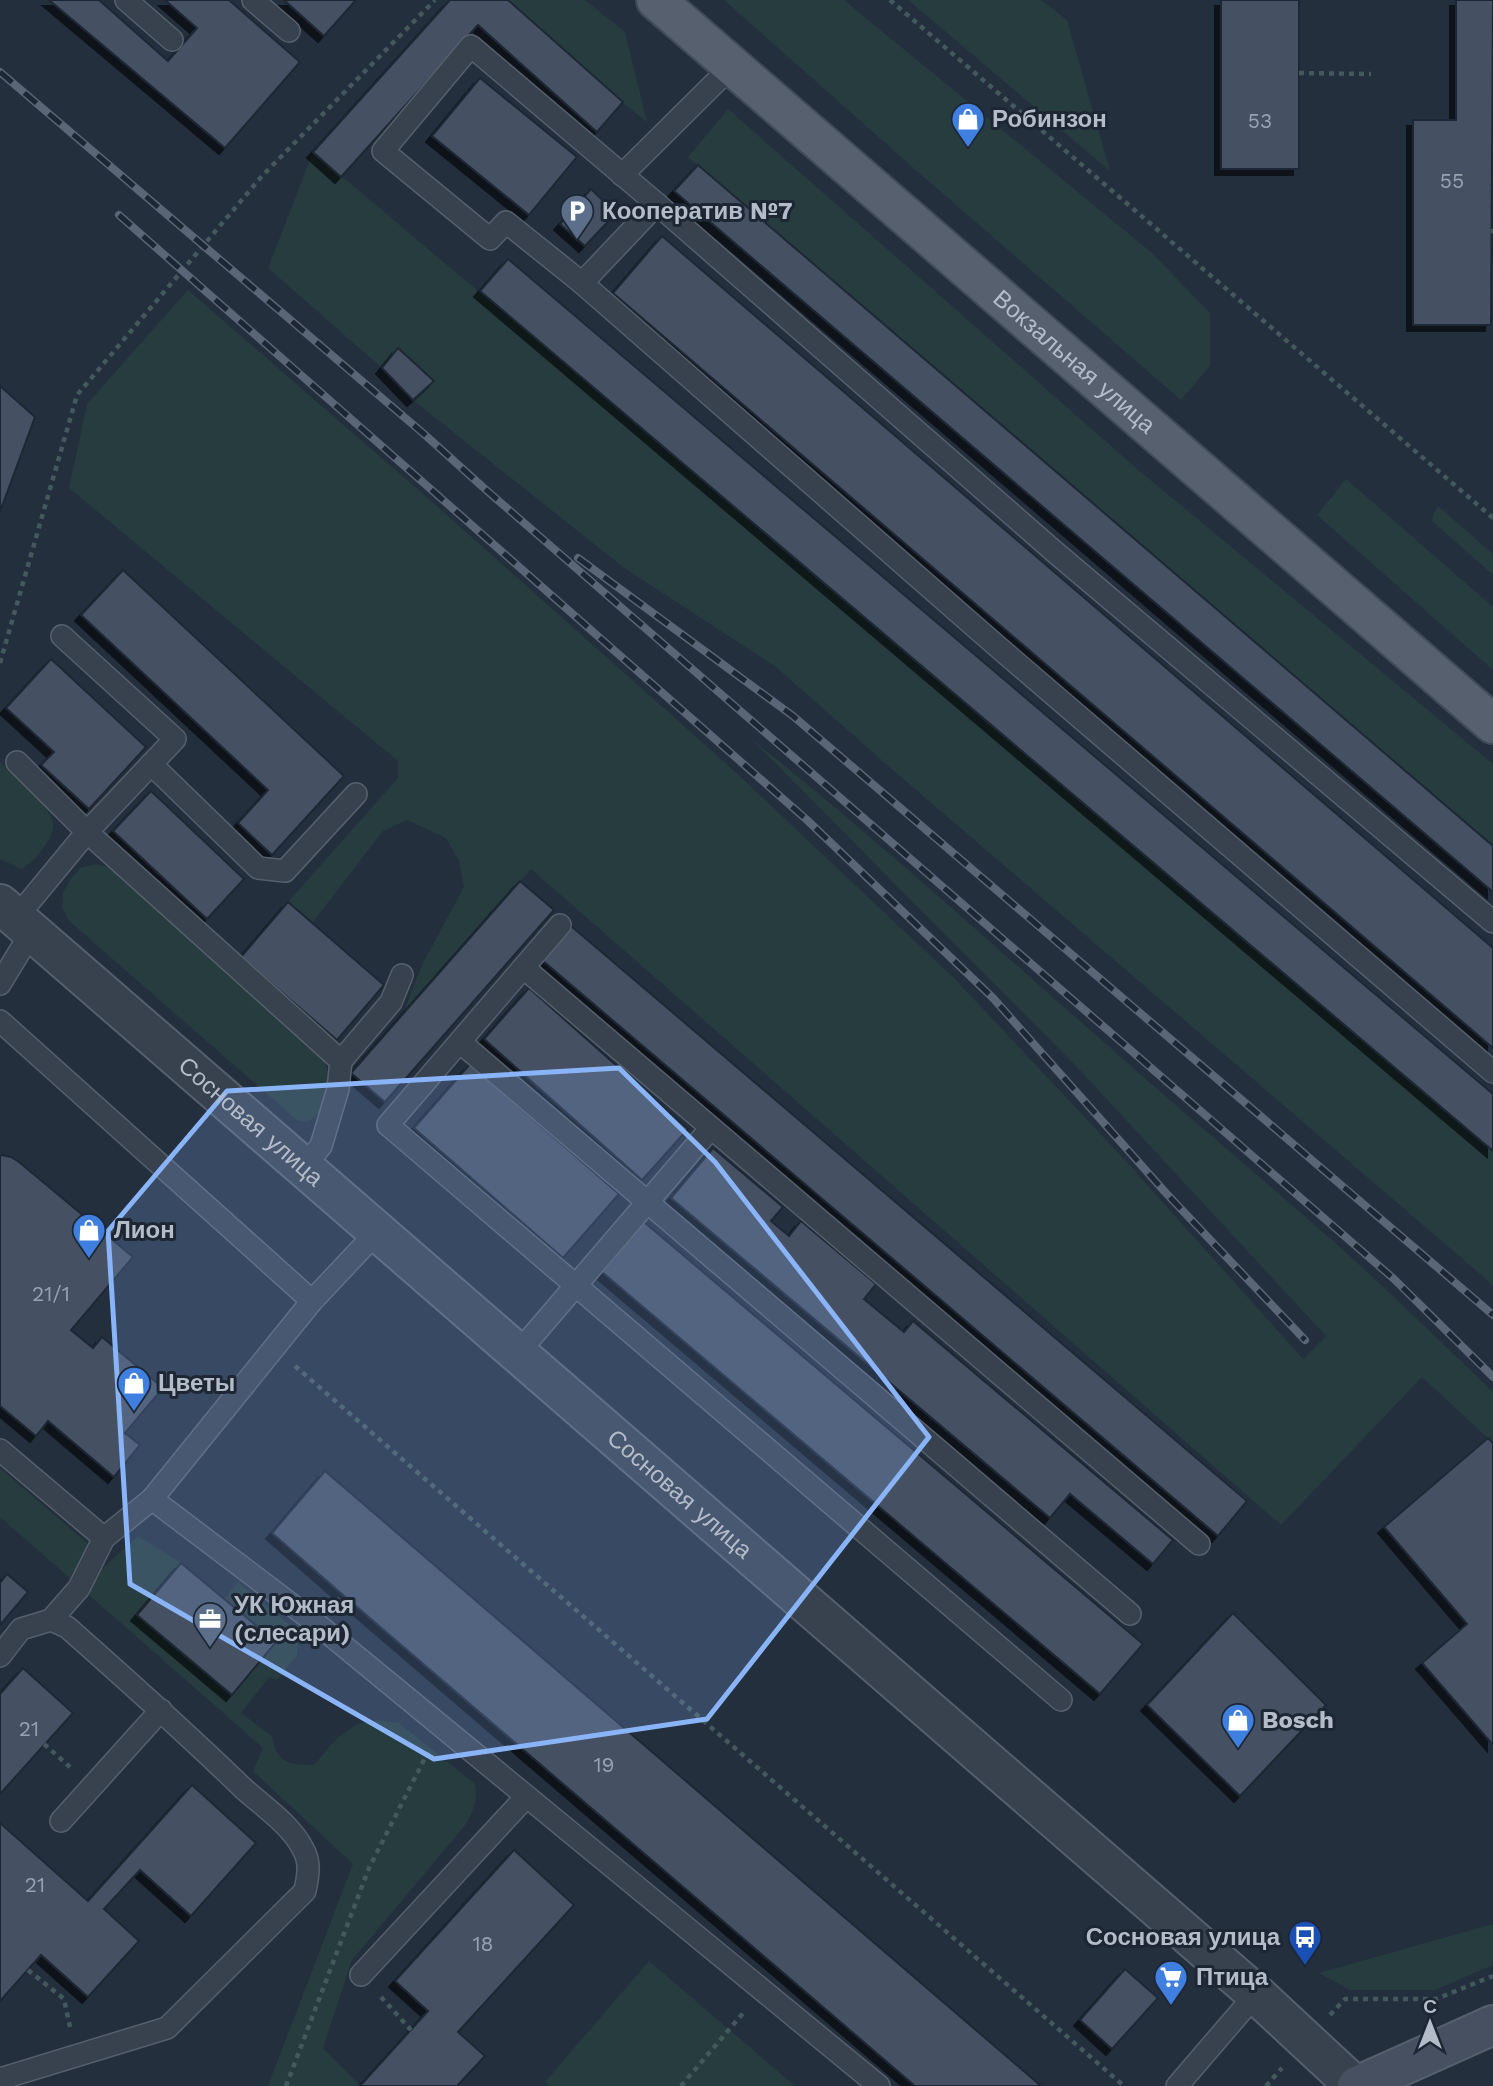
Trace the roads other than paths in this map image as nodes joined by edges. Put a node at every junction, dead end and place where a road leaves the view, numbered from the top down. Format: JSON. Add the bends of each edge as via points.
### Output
{"nodes":[{"id":1,"x":126,"y":0,"type":"edge"},
{"id":2,"x":253,"y":0,"type":"edge"},
{"id":3,"x":656,"y":0,"type":"edge"},
{"id":4,"x":289,"y":31,"type":"dead end"},
{"id":5,"x":172,"y":40,"type":"dead end"},
{"id":6,"x":733,"y":65,"type":"junction"},
{"id":7,"x":622,"y":175,"type":"junction"},
{"id":8,"x":657,"y":204,"type":"junction"},
{"id":9,"x":582,"y":283,"type":"junction"},
{"id":10,"x":62,"y":636,"type":"dead end"},
{"id":11,"x":1493,"y":724,"type":"edge"},
{"id":12,"x":17,"y":762,"type":"dead end"},
{"id":13,"x":151,"y":764,"type":"junction"},
{"id":14,"x":356,"y":794,"type":"dead end"},
{"id":15,"x":87,"y":832,"type":"junction"},
{"id":16,"x":16,"y":918,"type":"edge"},
{"id":17,"x":1493,"y":922,"type":"edge"},
{"id":18,"x":560,"y":925,"type":"dead end"},
{"id":19,"x":524,"y":968,"type":"junction"},
{"id":20,"x":402,"y":975,"type":"dead end"},
{"id":21,"x":0,"y":984,"type":"edge"},
{"id":22,"x":0,"y":1021,"type":"edge"},
{"id":23,"x":460,"y":1042,"type":"junction"},
{"id":24,"x":341,"y":1061,"type":"junction"},
{"id":25,"x":1493,"y":1072,"type":"edge"},
{"id":26,"x":711,"y":1128,"type":"junction"},
{"id":27,"x":303,"y":1167,"type":"junction"},
{"id":28,"x":647,"y":1202,"type":"junction"},
{"id":29,"x":377,"y":1232,"type":"junction"},
{"id":30,"x":576,"y":1286,"type":"junction"},
{"id":31,"x":312,"y":1301,"type":"junction"},
{"id":32,"x":517,"y":1354,"type":"junction"},
{"id":33,"x":0,"y":1450,"type":"edge"},
{"id":34,"x":152,"y":1499,"type":"junction"},
{"id":35,"x":104,"y":1538,"type":"junction"},
{"id":36,"x":1199,"y":1544,"type":"dead end"},
{"id":37,"x":1130,"y":1614,"type":"dead end"},
{"id":38,"x":51,"y":1620,"type":"junction"},
{"id":39,"x":0,"y":1656,"type":"edge"},
{"id":40,"x":1061,"y":1700,"type":"dead end"},
{"id":41,"x":161,"y":1710,"type":"junction"},
{"id":42,"x":526,"y":1797,"type":"junction"},
{"id":43,"x":61,"y":1821,"type":"dead end"},
{"id":44,"x":361,"y":1975,"type":"road end"},
{"id":45,"x":1256,"y":1994,"type":"junction"},
{"id":46,"x":1493,"y":2025,"type":"edge"},
{"id":47,"x":0,"y":2079,"type":"edge"},
{"id":48,"x":879,"y":2086,"type":"edge"},
{"id":49,"x":1177,"y":2086,"type":"edge"},
{"id":50,"x":1356,"y":2086,"type":"edge"}],
"edges":[{"from":1,"to":5,"type":"lane"},
{"from":2,"to":4,"type":"lane"},
{"from":3,"to":6,"type":"main road","name":"Вокзальная улица"},
{"from":6,"to":7,"type":"lane"},
{"from":6,"to":11,"type":"main road","name":"Вокзальная улица"},
{"from":7,"to":8,"type":"lane"},
{"from":7,"to":9,"type":"lane","via":[[471,46],[383,151],[490,239],[506,222]]},
{"from":8,"to":9,"type":"lane"},
{"from":8,"to":17,"type":"lane","via":[[1056,553]]},
{"from":9,"to":25,"type":"lane"},
{"from":10,"to":13,"type":"lane","via":[[175,739]]},
{"from":12,"to":15,"type":"lane"},
{"from":13,"to":14,"type":"lane","via":[[258,868],[285,871]]},
{"from":13,"to":15,"type":"lane"},
{"from":15,"to":16,"type":"lane"},
{"from":15,"to":24,"type":"lane"},
{"from":16,"to":21,"type":"lane"},
{"from":16,"to":27,"type":"street","name":"Сосновая улица"},
{"from":18,"to":19,"type":"lane"},
{"from":19,"to":23,"type":"lane"},
{"from":19,"to":26,"type":"lane"},
{"from":20,"to":24,"type":"lane","via":[[391,1002]]},
{"from":22,"to":31,"type":"lane"},
{"from":23,"to":28,"type":"lane"},
{"from":23,"to":30,"type":"lane","via":[[388,1125]]},
{"from":24,"to":27,"type":"lane","via":[[321,1146]]},
{"from":26,"to":28,"type":"lane"},
{"from":26,"to":36,"type":"lane"},
{"from":27,"to":29,"type":"street","name":"Сосновая улица"},
{"from":28,"to":30,"type":"lane"},
{"from":28,"to":37,"type":"lane"},
{"from":29,"to":31,"type":"lane"},
{"from":29,"to":32,"type":"street","name":"Сосновая улица"},
{"from":30,"to":32,"type":"lane"},
{"from":30,"to":40,"type":"lane"},
{"from":31,"to":34,"type":"lane"},
{"from":32,"to":45,"type":"street","name":"Сосновая улица"},
{"from":33,"to":35,"type":"lane"},
{"from":34,"to":35,"type":"lane"},
{"from":34,"to":42,"type":"lane","via":[[317,1624]]},
{"from":35,"to":38,"type":"lane","via":[[79,1588]]},
{"from":38,"to":39,"type":"lane","via":[[21,1629]]},
{"from":38,"to":41,"type":"lane","via":[[67,1627]]},
{"from":41,"to":43,"type":"lane"},
{"from":41,"to":47,"type":"lane","via":[[288,1827],[304,1850],[309,1869],[305,1891],[167,2028]]},
{"from":42,"to":44,"type":"lane"},
{"from":42,"to":48,"type":"lane"},
{"from":45,"to":49,"type":"lane"},
{"from":45,"to":50,"type":"street","name":"Сосновая улица"},
{"from":46,"to":50,"type":"street"}]}
